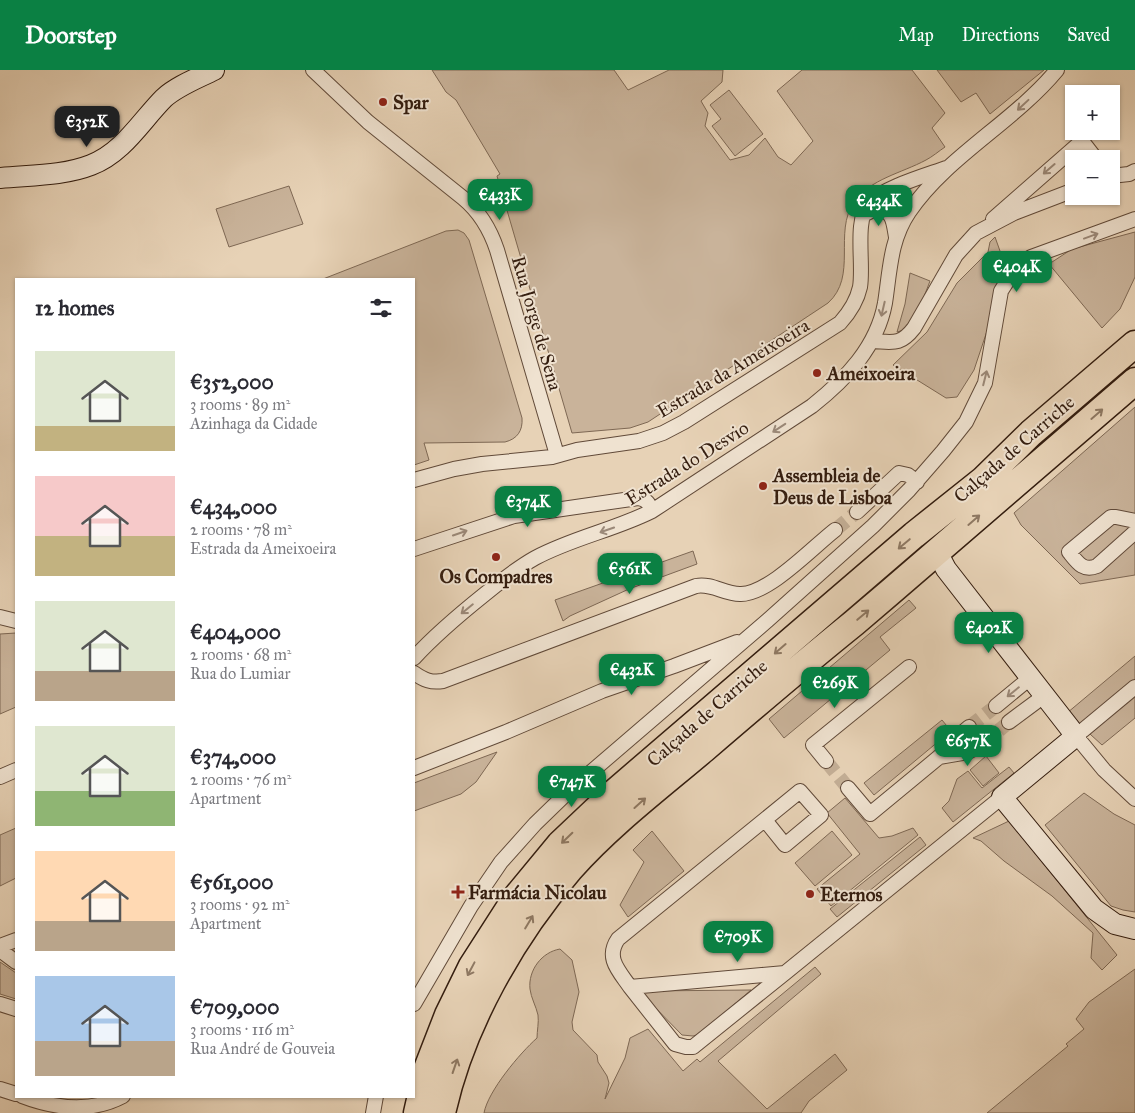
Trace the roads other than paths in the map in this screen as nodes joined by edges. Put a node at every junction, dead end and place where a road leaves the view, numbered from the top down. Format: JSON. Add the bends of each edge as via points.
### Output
{"nodes":[{"id":1,"x":214,"y":70,"type":"edge"},
{"id":2,"x":313,"y":70,"type":"edge"},
{"id":3,"x":1057,"y":70,"type":"edge"},
{"id":4,"x":1072,"y":150,"type":"edge"},
{"id":5,"x":1089,"y":150,"type":"edge"},
{"id":6,"x":1065,"y":156,"type":"edge"},
{"id":7,"x":952,"y":166,"type":"junction"},
{"id":8,"x":1135,"y":171,"type":"edge"},
{"id":9,"x":1120,"y":175,"type":"edge"},
{"id":10,"x":0,"y":178,"type":"edge"},
{"id":11,"x":1065,"y":193,"type":"edge"},
{"id":12,"x":862,"y":216,"type":"junction"},
{"id":13,"x":1135,"y":219,"type":"edge"},
{"id":14,"x":984,"y":228,"type":"junction"},
{"id":15,"x":896,"y":237,"type":"junction"},
{"id":16,"x":872,"y":341,"type":"junction"},
{"id":17,"x":1135,"y":344,"type":"edge"},
{"id":18,"x":1135,"y":382,"type":"edge"},
{"id":19,"x":557,"y":455,"type":"junction"},
{"id":20,"x":415,"y":480,"type":"edge"},
{"id":21,"x":983,"y":480,"type":"junction"},
{"id":22,"x":917,"y":482,"type":"junction"},
{"id":23,"x":652,"y":511,"type":"junction"},
{"id":24,"x":857,"y":512,"type":"tunnel mouth"},
{"id":25,"x":1135,"y":521,"type":"edge"},
{"id":26,"x":835,"y":530,"type":"tunnel mouth"},
{"id":27,"x":1135,"y":532,"type":"edge"},
{"id":28,"x":415,"y":549,"type":"edge"},
{"id":29,"x":936,"y":552,"type":"junction"},
{"id":30,"x":0,"y":616,"type":"edge"},
{"id":31,"x":15,"y":621,"type":"edge"},
{"id":32,"x":748,"y":637,"type":"junction"},
{"id":33,"x":415,"y":657,"type":"edge"},
{"id":34,"x":909,"y":667,"type":"dead end"},
{"id":35,"x":415,"y":674,"type":"edge"},
{"id":36,"x":1030,"y":678,"type":"junction"},
{"id":37,"x":1135,"y":687,"type":"edge"},
{"id":38,"x":1044,"y":696,"type":"junction"},
{"id":39,"x":996,"y":706,"type":"tunnel mouth"},
{"id":40,"x":1009,"y":722,"type":"tunnel mouth"},
{"id":41,"x":969,"y":727,"type":"tunnel mouth"},
{"id":42,"x":1076,"y":736,"type":"junction"},
{"id":43,"x":983,"y":744,"type":"tunnel mouth"},
{"id":44,"x":939,"y":757,"type":"junction"},
{"id":45,"x":826,"y":761,"type":"tunnel mouth"},
{"id":46,"x":415,"y":768,"type":"edge"},
{"id":47,"x":15,"y":770,"type":"edge"},
{"id":48,"x":0,"y":777,"type":"edge"},
{"id":49,"x":848,"y":788,"type":"tunnel mouth"},
{"id":50,"x":1002,"y":797,"type":"junction"},
{"id":51,"x":1135,"y":799,"type":"edge"},
{"id":52,"x":765,"y":820,"type":"dead end"},
{"id":53,"x":1135,"y":929,"type":"edge"},
{"id":54,"x":15,"y":940,"type":"edge"},
{"id":55,"x":0,"y":948,"type":"edge"},
{"id":56,"x":15,"y":961,"type":"edge"},
{"id":57,"x":785,"y":973,"type":"junction"},
{"id":58,"x":630,"y":987,"type":"junction"},
{"id":59,"x":415,"y":1001,"type":"edge"},
{"id":60,"x":0,"y":1004,"type":"edge"},
{"id":61,"x":15,"y":1009,"type":"edge"},
{"id":62,"x":0,"y":1088,"type":"edge"},
{"id":63,"x":15,"y":1094,"type":"edge"},
{"id":64,"x":28,"y":1098,"type":"edge"},
{"id":65,"x":120,"y":1098,"type":"edge"},
{"id":66,"x":376,"y":1098,"type":"edge"},
{"id":67,"x":374,"y":1113,"type":"edge"},
{"id":68,"x":417,"y":1113,"type":"edge"},
{"id":69,"x":442,"y":1113,"type":"edge"}],
"edges":[{"from":1,"to":10,"type":"street","via":[[165,97],[124,144],[108,157],[70,171]]},
{"from":2,"to":19,"type":"street","name":"Rua Jorge de Sena","via":[[368,122],[463,198],[484,221],[497,250]]},
{"from":3,"to":7,"type":"street","one_way":true,"via":[[1009,118]]},
{"from":5,"to":4,"type":"street","one_way":true,"via":[[1082,141]]},
{"from":6,"to":14,"type":"street","one_way":true},
{"from":7,"to":12,"type":"street","via":[[882,194],[868,204]]},
{"from":7,"to":15,"type":"street","via":[[909,212]]},
{"from":8,"to":9,"type":"street"},
{"from":11,"to":14,"type":"street"},
{"from":12,"to":15,"type":"street","via":[[876,208],[884,209],[893,219]]},
{"from":12,"to":19,"type":"street","name":"Estrada da Ameixoeira","via":[[860,287],[852,307],[840,323],[668,431],[639,441]]},
{"from":22,"to":13,"type":"street","name":"Calçada de Carriche","one_way":true,"via":[[966,422],[985,383],[1001,291],[1015,269],[1031,257]]},
{"from":14,"to":16,"type":"street","via":[[956,255],[906,339]]},
{"from":15,"to":16,"type":"street","name":"Estrada do Desvio","one_way":true,"via":[[879,327]]},
{"from":16,"to":23,"type":"street","name":"Estrada do Desvio","one_way":true,"via":[[832,390],[812,406]]},
{"from":17,"to":21,"type":"highway","name":"Calçada de Carriche","via":[[1031,433]]},
{"from":29,"to":18,"type":"highway","name":"Calçada de Carriche","one_way":true},
{"from":19,"to":20,"type":"street","name":"Estrada da Ameixoeira","via":[[482,464]]},
{"from":21,"to":29,"type":"highway","via":[[933,532]]},
{"from":21,"to":68,"type":"highway","name":"Calçada de Carriche","one_way":true,"via":[[732,690],[560,844],[517,896],[472,966],[448,1014],[427,1069]]},
{"from":22,"to":24,"type":"street","via":[[899,473]]},
{"from":22,"to":32,"type":"street","name":"Calçada de Carriche","via":[[873,526]]},
{"from":28,"to":23,"type":"street","one_way":true,"via":[[514,516],[638,498],[649,503]]},
{"from":23,"to":33,"type":"street","name":"Estrada do Desvio","one_way":true,"via":[[535,558],[459,615]]},
{"from":25,"to":27,"type":"street","via":[[1111,517],[1069,552],[1080,565],[1091,568]]},
{"from":26,"to":35,"type":"street","via":[[771,584],[744,594],[710,585],[696,586],[443,681],[425,680]]},
{"from":29,"to":36,"type":"street","via":[[946,570]]},
{"from":69,"to":29,"type":"highway","name":"Calçada de Carriche","one_way":true,"via":[[460,1051],[489,989],[535,913],[572,868],[641,802]]},
{"from":30,"to":31,"type":"street"},
{"from":32,"to":46,"type":"street","via":[[602,691]]},
{"from":32,"to":59,"type":"street","name":"Calçada de Carriche","via":[[535,824],[502,862],[471,906]]},
{"from":34,"to":45,"type":"street","via":[[813,745]]},
{"from":36,"to":38,"type":"street"},
{"from":36,"to":39,"type":"street","one_way":true},
{"from":37,"to":42,"type":"street"},
{"from":38,"to":40,"type":"street"},
{"from":38,"to":42,"type":"street"},
{"from":41,"to":44,"type":"street"},
{"from":42,"to":50,"type":"street"},
{"from":42,"to":51,"type":"street","via":[[1104,770]]},
{"from":43,"to":44,"type":"street","via":[[968,752]]},
{"from":44,"to":49,"type":"street","via":[[870,814]]},
{"from":47,"to":48,"type":"street"},
{"from":50,"to":53,"type":"street","via":[[1094,909],[1115,924]]},
{"from":50,"to":57,"type":"street"},
{"from":52,"to":58,"type":"street","via":[[618,939],[612,952],[613,963]]},
{"from":54,"to":55,"type":"street"},
{"from":55,"to":56,"type":"street"},
{"from":57,"to":58,"type":"street"},
{"from":57,"to":58,"type":"street","via":[[693,1047],[676,1044]]},
{"from":60,"to":61,"type":"street"},
{"from":62,"to":63,"type":"street"},
{"from":64,"to":65,"type":"street","via":[[76,1112],[110,1106]]},
{"from":66,"to":67,"type":"street"}]}
